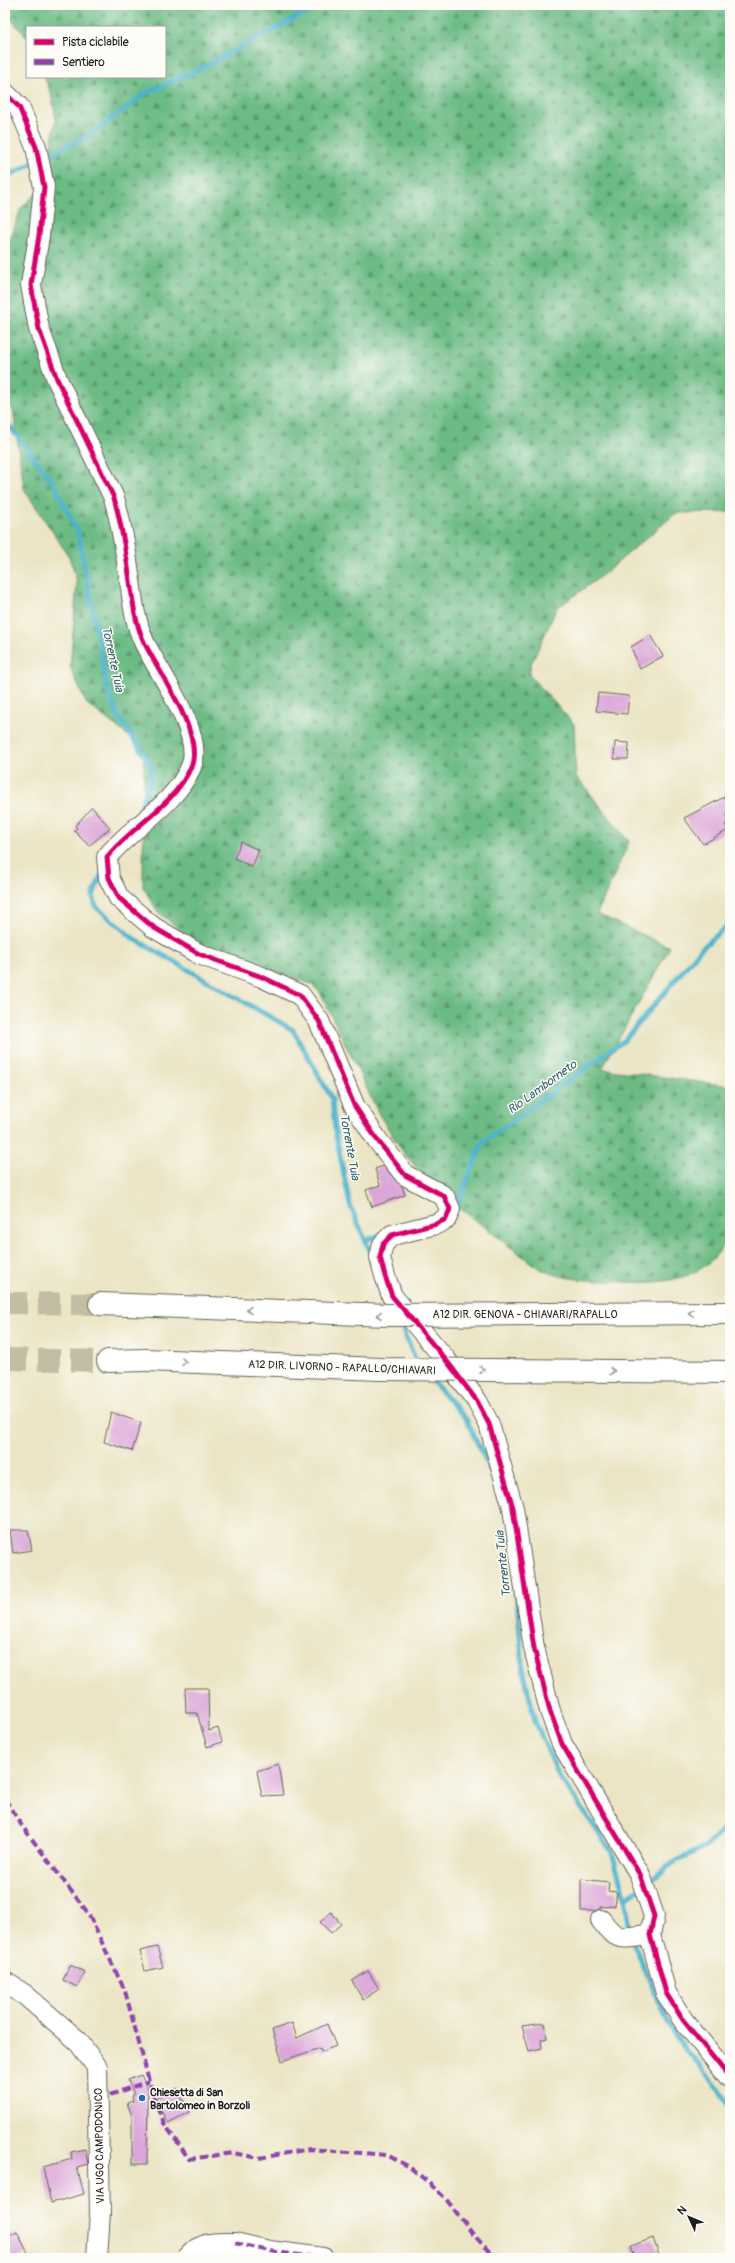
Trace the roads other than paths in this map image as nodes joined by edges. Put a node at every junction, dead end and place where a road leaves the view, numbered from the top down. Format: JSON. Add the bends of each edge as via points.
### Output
{"nodes":[{"id":1,"x":5,"y":93,"type":"edge"},
{"id":2,"x":100,"y":1304,"type":"tunnel mouth"},
{"id":3,"x":730,"y":1313,"type":"edge"},
{"id":4,"x":108,"y":1361,"type":"tunnel mouth"},
{"id":5,"x":730,"y":1372,"type":"edge"},
{"id":6,"x":601,"y":1920,"type":"dead end"},
{"id":7,"x":650,"y":1935,"type":"junction"},
{"id":8,"x":5,"y":1982,"type":"edge"},
{"id":9,"x":730,"y":2078,"type":"edge"},
{"id":10,"x":236,"y":2250,"type":"edge"},
{"id":11,"x":97,"y":2258,"type":"edge"},
{"id":12,"x":187,"y":2258,"type":"edge"},
{"id":13,"x":323,"y":2258,"type":"edge"}],
"edges":[{"from":1,"to":7,"type":"street","via":[[19,107],[36,147],[44,186],[31,285],[39,329],[57,379],[114,498],[134,617],[144,643],[180,707],[192,739],[192,766],[162,808],[120,842],[107,857],[109,878],[119,898],[154,927],[199,954],[262,977],[300,995],[319,1021],[354,1104],[378,1141],[406,1175],[444,1196],[450,1209],[446,1219],[392,1235],[383,1244],[380,1257],[392,1296],[477,1401],[489,1424],[513,1508],[534,1648],[550,1711],[562,1744],[640,1875],[654,1916]]},
{"from":3,"to":2,"type":"highway","name":"A12 DIR. GENOVA - CHIAVARI/RAPALLO","one_way":true,"bridge":true,"via":[[388,1315]]},
{"from":4,"to":5,"type":"highway","name":"A12 DIR. LIVORNO - RAPALLO/CHIAVARI","one_way":true,"bridge":true,"via":[[145,1360],[380,1369]]},
{"from":6,"to":7,"type":"street","via":[[617,1938]]},
{"from":7,"to":9,"type":"street","via":[[666,1993]]},
{"from":8,"to":11,"type":"street","name":"VIA UGO CAMPODONICO","via":[[25,1995],[77,2040],[97,2067],[100,2212]]},
{"from":10,"to":12,"type":"street","via":[[214,2243],[198,2247]]},
{"from":10,"to":13,"type":"street","via":[[269,2251]]}]}
